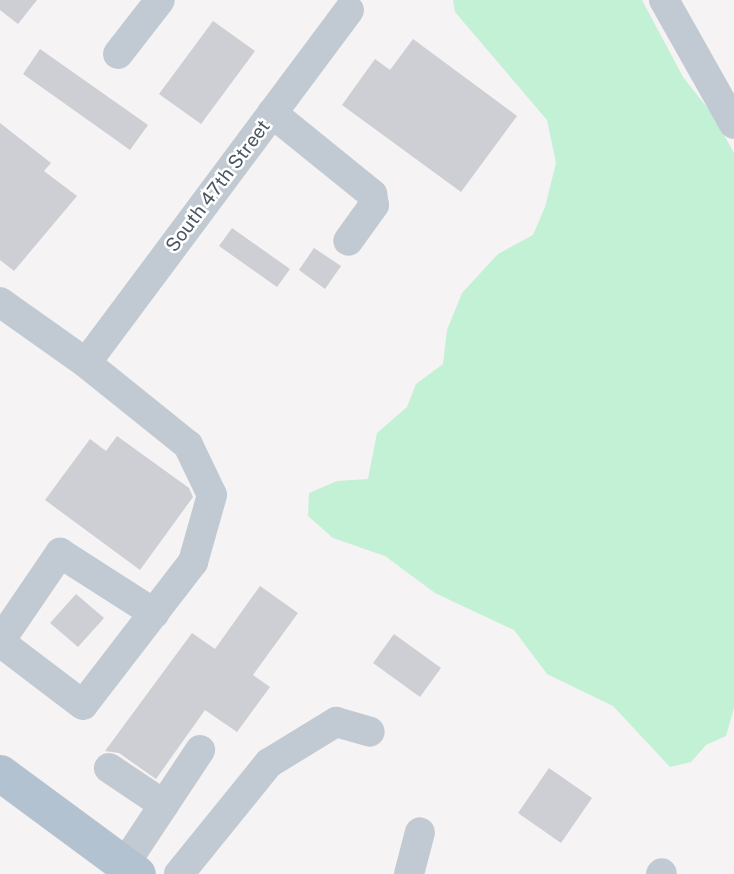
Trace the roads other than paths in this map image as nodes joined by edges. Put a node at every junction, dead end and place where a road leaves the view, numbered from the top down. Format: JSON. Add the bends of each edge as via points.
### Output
{"nodes":[{"id":1,"x":160,"y":0,"type":"edge"},
{"id":2,"x":664,"y":0,"type":"edge"},
{"id":3,"x":349,"y":10,"type":"dead end"},
{"id":4,"x":118,"y":54,"type":"dead end"},
{"id":5,"x":272,"y":113,"type":"junction"},
{"id":6,"x":734,"y":124,"type":"edge"},
{"id":7,"x":348,"y":241,"type":"dead end"},
{"id":8,"x":0,"y":302,"type":"edge"},
{"id":9,"x":86,"y":363,"type":"junction"},
{"id":10,"x":154,"y":613,"type":"junction"},
{"id":11,"x":0,"y":642,"type":"edge"},
{"id":12,"x":370,"y":732,"type":"dead end"},
{"id":13,"x":200,"y":750,"type":"dead end"},
{"id":14,"x":109,"y":768,"type":"dead end"},
{"id":15,"x":0,"y":774,"type":"edge"},
{"id":16,"x":164,"y":805,"type":"junction"},
{"id":17,"x":420,"y":832,"type":"dead end"},
{"id":18,"x":131,"y":869,"type":"edge"},
{"id":19,"x":179,"y":874,"type":"edge"},
{"id":20,"x":409,"y":874,"type":"edge"}],
"edges":[{"from":1,"to":4,"type":"street"},
{"from":2,"to":6,"type":"street"},
{"from":3,"to":5,"type":"street","name":"South 47th Street"},
{"from":5,"to":7,"type":"street","via":[[372,194],[374,205]]},
{"from":5,"to":9,"type":"street","name":"South 47th Street"},
{"from":8,"to":9,"type":"street"},
{"from":9,"to":10,"type":"street","via":[[188,445],[212,495],[194,562]]},
{"from":10,"to":11,"type":"street","via":[[60,553]]},
{"from":10,"to":11,"type":"street","via":[[83,705]]},
{"from":12,"to":19,"type":"street","via":[[336,722],[269,763]]},
{"from":13,"to":16,"type":"street"},
{"from":14,"to":16,"type":"street"},
{"from":15,"to":18,"type":"main road"},
{"from":16,"to":18,"type":"street"},
{"from":17,"to":20,"type":"street"}]}
